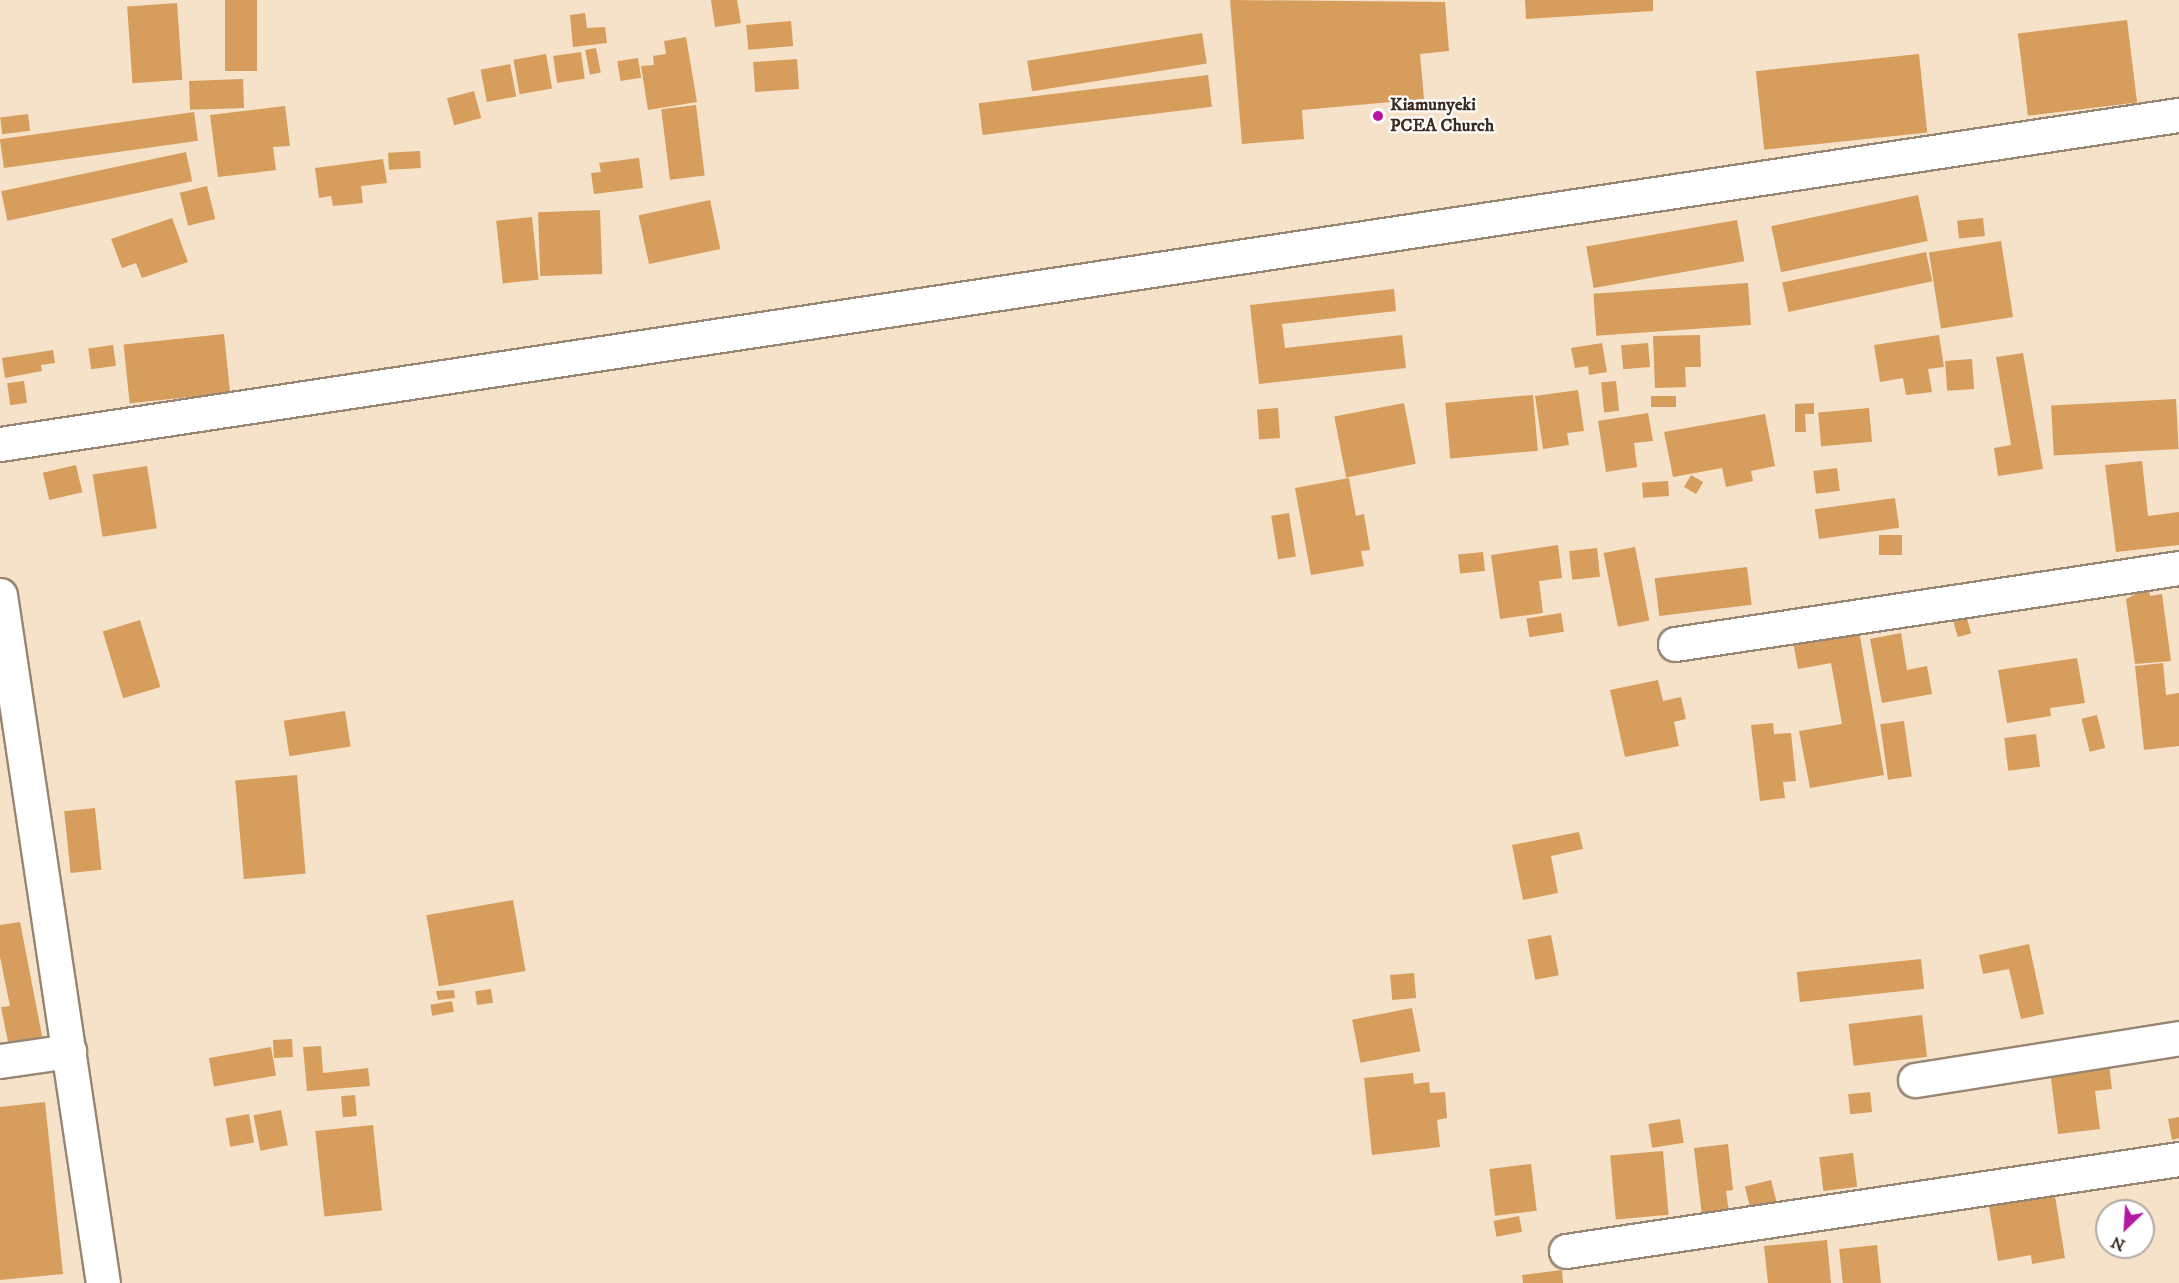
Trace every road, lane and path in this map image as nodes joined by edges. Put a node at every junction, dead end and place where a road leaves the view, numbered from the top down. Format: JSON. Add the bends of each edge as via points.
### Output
{"nodes":[{"id":1,"x":2179,"y":116,"type":"edge"},
{"id":2,"x":0,"y":444,"type":"edge"},
{"id":3,"x":2179,"y":568,"type":"edge"},
{"id":4,"x":0,"y":595,"type":"edge"},
{"id":5,"x":1675,"y":644,"type":"dead end"},
{"id":6,"x":2179,"y":1038,"type":"edge"},
{"id":7,"x":69,"y":1051,"type":"junction"},
{"id":8,"x":0,"y":1061,"type":"edge"},
{"id":9,"x":1915,"y":1080,"type":"dead end"},
{"id":10,"x":2179,"y":1159,"type":"edge"},
{"id":11,"x":1566,"y":1251,"type":"dead end"},
{"id":12,"x":103,"y":1283,"type":"edge"}],
"edges":[{"from":1,"to":2,"type":"street"},
{"from":3,"to":5,"type":"street"},
{"from":4,"to":7,"type":"street"},
{"from":6,"to":9,"type":"street"},
{"from":7,"to":8,"type":"street"},
{"from":7,"to":12,"type":"street"},
{"from":10,"to":11,"type":"street"}]}
